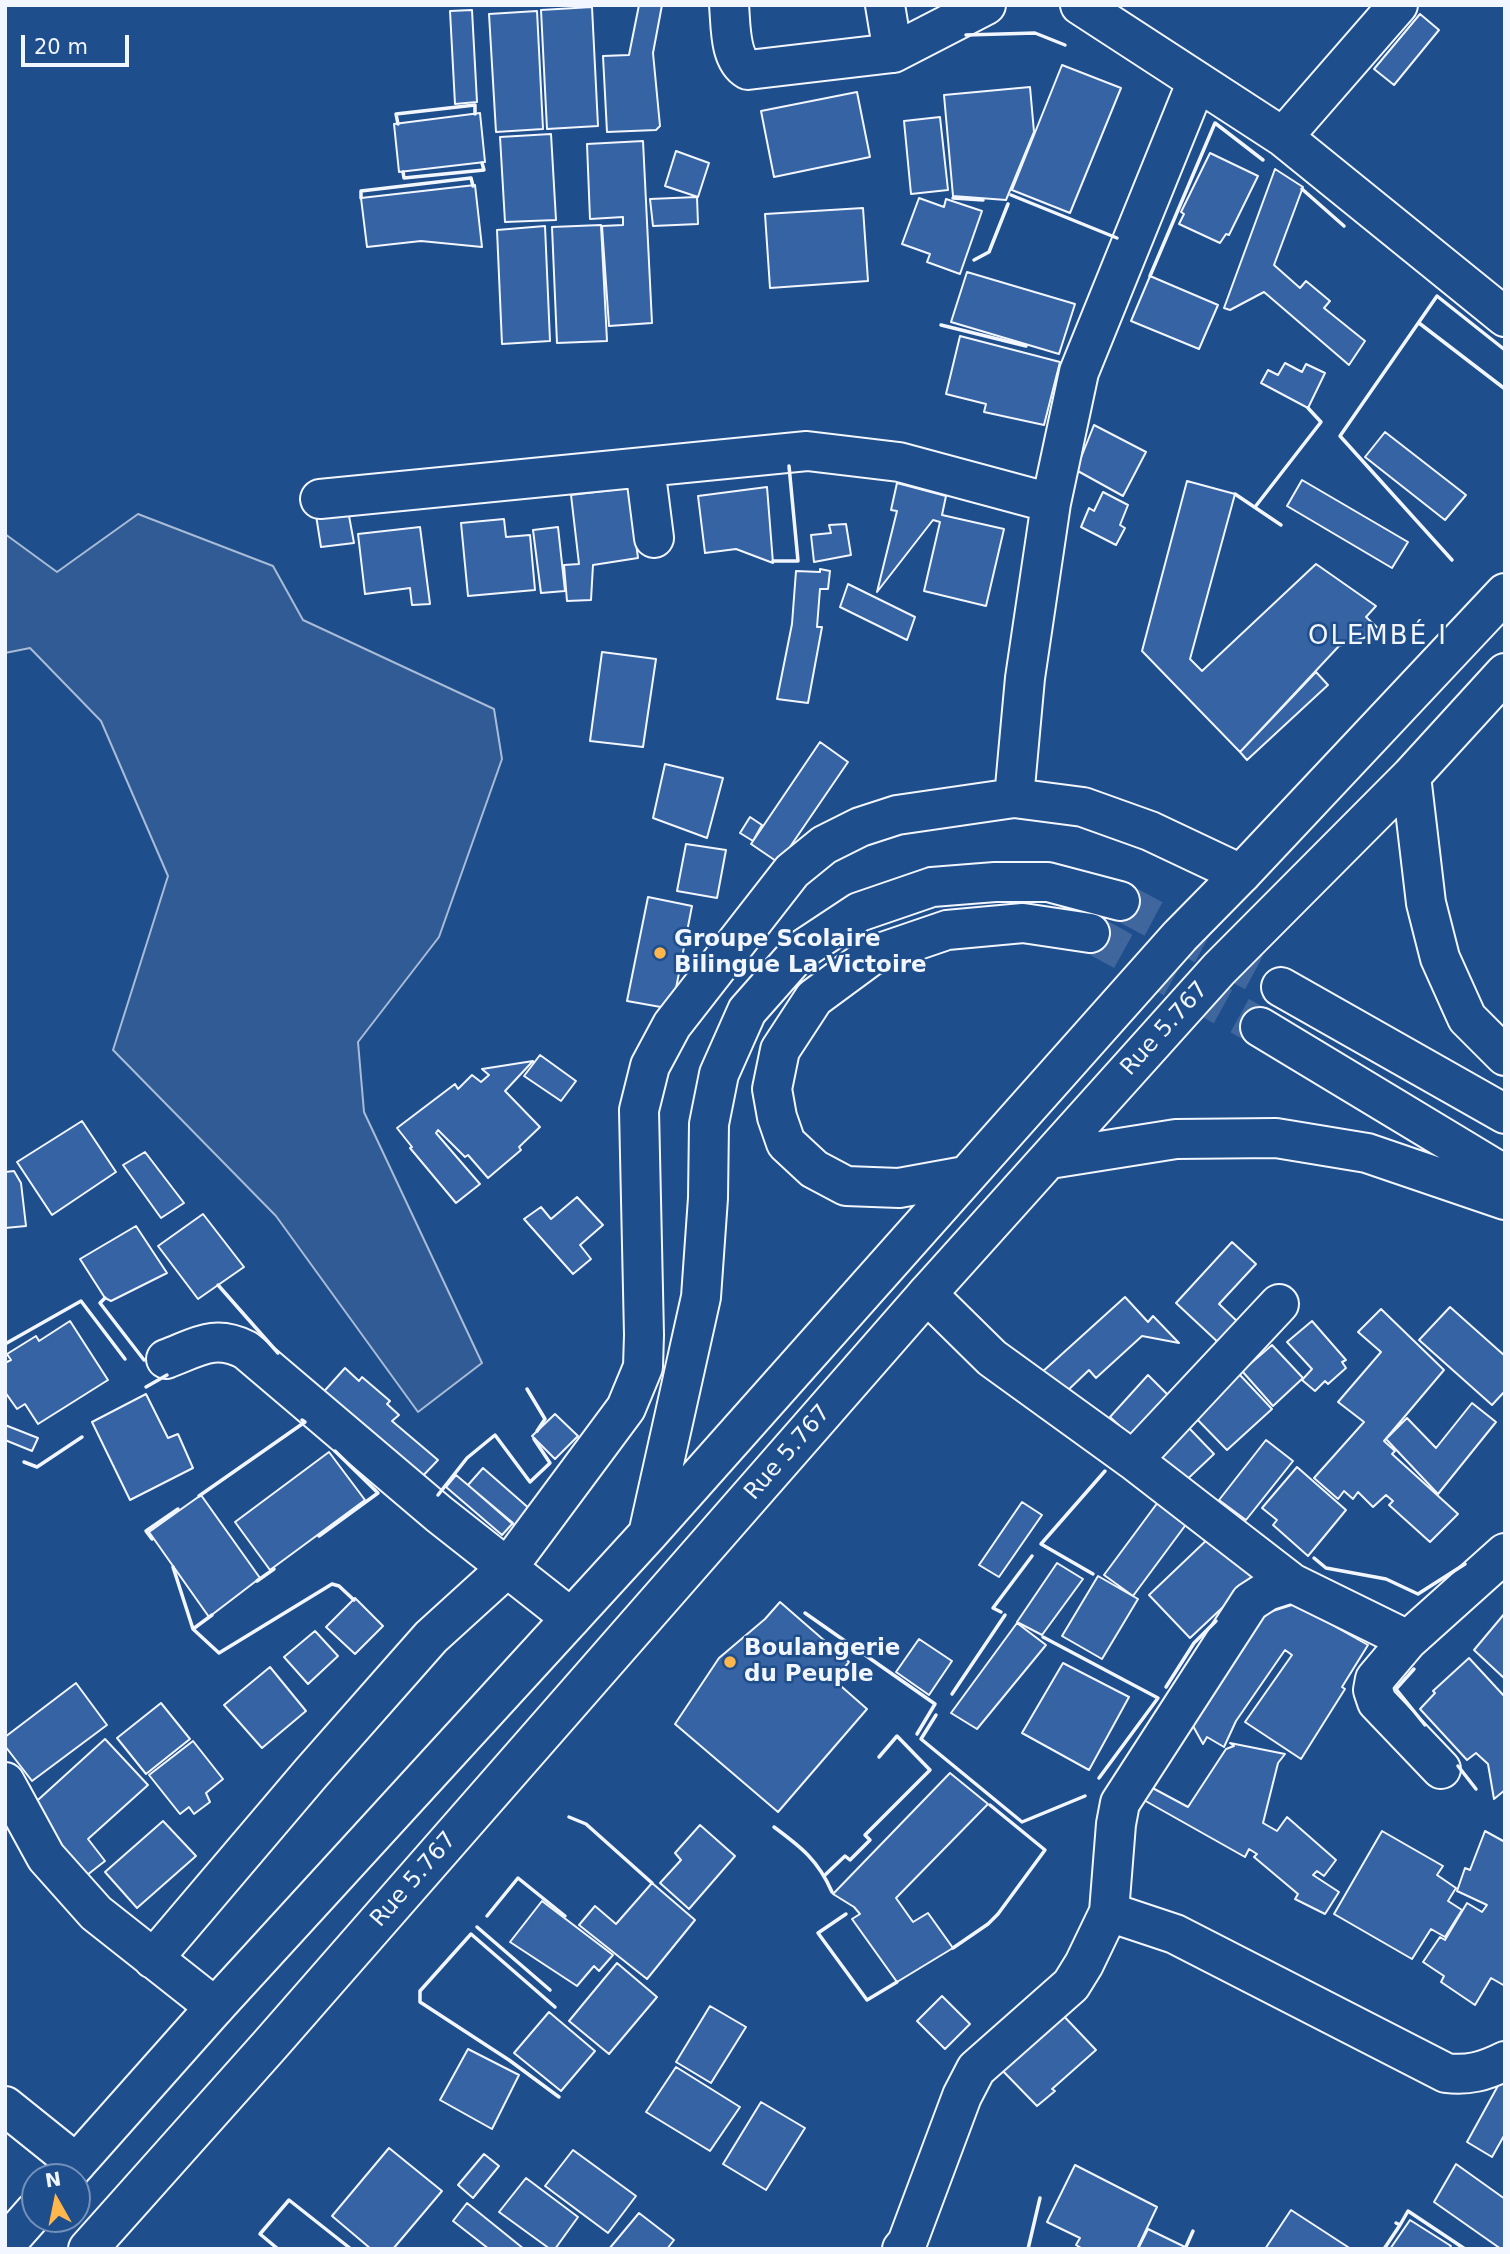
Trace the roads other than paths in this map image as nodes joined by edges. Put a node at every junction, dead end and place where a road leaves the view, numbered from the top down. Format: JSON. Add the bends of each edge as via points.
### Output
{"nodes":[{"id":1,"x":729,"y":5,"type":"edge"},
{"id":2,"x":885,"y":5,"type":"edge"},
{"id":3,"x":986,"y":5,"type":"edge"},
{"id":4,"x":1080,"y":5,"type":"edge"},
{"id":5,"x":1398,"y":5,"type":"edge"},
{"id":6,"x":893,"y":53,"type":"junction"},
{"id":7,"x":1197,"y":80,"type":"junction"},
{"id":8,"x":1283,"y":137,"type":"junction"},
{"id":9,"x":1505,"y":317,"type":"edge"},
{"id":10,"x":645,"y":467,"type":"junction"},
{"id":11,"x":320,"y":499,"type":"dead end"},
{"id":12,"x":1051,"y":503,"type":"junction"},
{"id":13,"x":654,"y":538,"type":"dead end"},
{"id":14,"x":1505,"y":593,"type":"edge"},
{"id":15,"x":1505,"y":673,"type":"edge"},
{"id":16,"x":1411,"y":776,"type":"junction"},
{"id":17,"x":1014,"y":798,"type":"junction"},
{"id":18,"x":1241,"y":874,"type":"junction"},
{"id":19,"x":1119,"y":901,"type":"tunnel mouth"},
{"id":20,"x":1090,"y":933,"type":"tunnel mouth"},
{"id":21,"x":1280,"y":987,"type":"tunnel mouth"},
{"id":22,"x":1260,"y":1027,"type":"tunnel mouth"},
{"id":23,"x":1505,"y":1056,"type":"edge"},
{"id":24,"x":1505,"y":1114,"type":"edge"},
{"id":25,"x":1049,"y":1159,"type":"junction"},
{"id":26,"x":1505,"y":1175,"type":"edge"},
{"id":27,"x":965,"y":1176,"type":"junction"},
{"id":28,"x":1505,"y":1199,"type":"edge"},
{"id":29,"x":927,"y":1294,"type":"junction"},
{"id":30,"x":1279,"y":1304,"type":"dead end"},
{"id":31,"x":166,"y":1359,"type":"dead end"},
{"id":32,"x":1133,"y":1460,"type":"junction"},
{"id":33,"x":648,"y":1534,"type":"junction"},
{"id":34,"x":1505,"y":1553,"type":"edge"},
{"id":35,"x":508,"y":1567,"type":"junction"},
{"id":36,"x":1292,"y":1583,"type":"junction"},
{"id":37,"x":572,"y":1618,"type":"junction"},
{"id":38,"x":1408,"y":1640,"type":"junction"},
{"id":39,"x":1441,"y":1769,"type":"dead end"},
{"id":40,"x":5,"y":1782,"type":"edge"},
{"id":41,"x":1109,"y":1912,"type":"junction"},
{"id":42,"x":153,"y":1959,"type":"junction"},
{"id":43,"x":215,"y":2007,"type":"junction"},
{"id":44,"x":1505,"y":2061,"type":"edge"},
{"id":45,"x":5,"y":2106,"type":"edge"},
{"id":46,"x":63,"y":2163,"type":"edge"},
{"id":47,"x":76,"y":2163,"type":"edge"},
{"id":48,"x":21,"y":2227,"type":"edge"},
{"id":49,"x":5,"y":2245,"type":"edge"},
{"id":50,"x":88,"y":2249,"type":"edge"},
{"id":51,"x":902,"y":2249,"type":"edge"}],
"edges":[{"from":1,"to":6,"type":"main road","via":[[736,57],[748,70]]},
{"from":2,"to":6,"type":"main road"},
{"from":3,"to":6,"type":"main road"},
{"from":4,"to":7,"type":"main road"},
{"from":5,"to":8,"type":"main road"},
{"from":7,"to":8,"type":"main road"},
{"from":7,"to":12,"type":"main road","via":[[1079,372]]},
{"from":8,"to":9,"type":"main road"},
{"from":10,"to":11,"type":"main road"},
{"from":10,"to":12,"type":"main road","via":[[807,451],[899,462]]},
{"from":10,"to":13,"type":"main road"},
{"from":12,"to":17,"type":"main road","via":[[1025,678]]},
{"from":14,"to":18,"type":"main road"},
{"from":15,"to":16,"type":"main road","name":"Rue 5.767"},
{"from":16,"to":23,"type":"main road","via":[[1426,903],[1440,958],[1466,1018]]},
{"from":16,"to":25,"type":"main road","name":"Rue 5.767","via":[[1219,968]]},
{"from":17,"to":18,"type":"main road","via":[[1083,807],[1150,831]]},
{"from":17,"to":35,"type":"main road","via":[[897,816],[824,845],[792,871],[672,1025],[650,1066],[639,1110],[643,1367],[626,1408]]},
{"from":18,"to":27,"type":"main road"},
{"from":19,"to":33,"type":"main road","via":[[1048,882],[933,887],[859,912],[800,951],[747,1011],[719,1074],[709,1124],[701,1297]]},
{"from":20,"to":27,"type":"main road","via":[[1023,923],[947,930],[871,956],[814,999],[780,1050],[772,1089],[777,1116],[786,1143],[814,1169],[846,1186],[899,1188]]},
{"from":21,"to":24,"type":"main road"},
{"from":22,"to":26,"type":"main road"},
{"from":25,"to":28,"type":"main road","via":[[1176,1139],[1276,1138],[1367,1153]]},
{"from":25,"to":29,"type":"main road","name":"Rue 5.767"},
{"from":27,"to":33,"type":"main road"},
{"from":29,"to":32,"type":"main road","via":[[992,1359]]},
{"from":29,"to":50,"type":"main road","name":"Rue 5.767"},
{"from":30,"to":32,"type":"main road"},
{"from":31,"to":35,"type":"main road","via":[[213,1342],[230,1342],[246,1350]]},
{"from":32,"to":36,"type":"main road"},
{"from":33,"to":37,"type":"main road"},
{"from":34,"to":38,"type":"main road"},
{"from":35,"to":37,"type":"main road"},
{"from":35,"to":42,"type":"main road","via":[[431,1637]]},
{"from":36,"to":38,"type":"main road"},
{"from":36,"to":41,"type":"main road","via":[[1250,1602],[1120,1803]]},
{"from":37,"to":43,"type":"main road"},
{"from":38,"to":39,"type":"main road","via":[[1375,1679],[1373,1690],[1377,1702]]},
{"from":40,"to":42,"type":"main road","via":[[46,1857],[96,1913]]},
{"from":41,"to":44,"type":"main road","via":[[1175,1934],[1446,2073],[1488,2070]]},
{"from":41,"to":51,"type":"main road","via":[[1071,1984],[976,2069]]},
{"from":42,"to":43,"type":"main road"},
{"from":43,"to":47,"type":"main road"},
{"from":45,"to":46,"type":"main road"},
{"from":48,"to":49,"type":"main road"}]}
